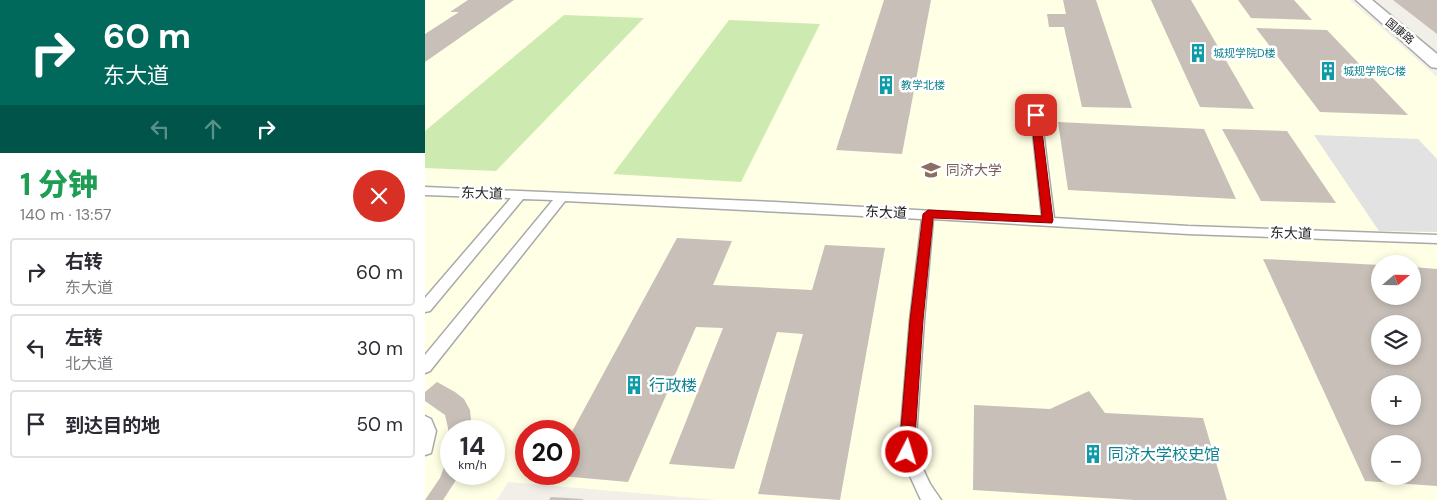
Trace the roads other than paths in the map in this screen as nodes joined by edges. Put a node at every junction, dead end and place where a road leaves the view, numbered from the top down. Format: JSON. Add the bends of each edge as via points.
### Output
{"nodes":[{"id":1,"x":1363,"y":0,"type":"edge"},
{"id":2,"x":1437,"y":63,"type":"edge"},
{"id":3,"x":1036,"y":115,"type":"dead end"},
{"id":4,"x":425,"y":191,"type":"edge"},
{"id":5,"x":520,"y":195,"type":"junction"},
{"id":6,"x":562,"y":196,"type":"junction"},
{"id":7,"x":928,"y":214,"type":"junction"},
{"id":8,"x":1048,"y":220,"type":"junction"},
{"id":9,"x":1437,"y":239,"type":"edge"},
{"id":10,"x":425,"y":307,"type":"edge"},
{"id":11,"x":425,"y":366,"type":"edge"},
{"id":12,"x":425,"y":424,"type":"edge"},
{"id":13,"x":425,"y":447,"type":"edge"},
{"id":14,"x":932,"y":500,"type":"edge"}],
"edges":[{"from":1,"to":2,"type":"street","name":"国康路"},
{"from":3,"to":8,"type":"lane"},
{"from":4,"to":5,"type":"lane","name":"东大道"},
{"from":5,"to":6,"type":"lane","name":"东大道"},
{"from":5,"to":10,"type":"lane"},
{"from":6,"to":7,"type":"lane","name":"东大道"},
{"from":6,"to":11,"type":"lane"},
{"from":7,"to":8,"type":"lane","name":"东大道"},
{"from":7,"to":14,"type":"lane","via":[[907,452]]},
{"from":8,"to":9,"type":"lane","name":"东大道","via":[[1188,230]]},
{"from":12,"to":13,"type":"lane","via":[[428,431]]}]}
